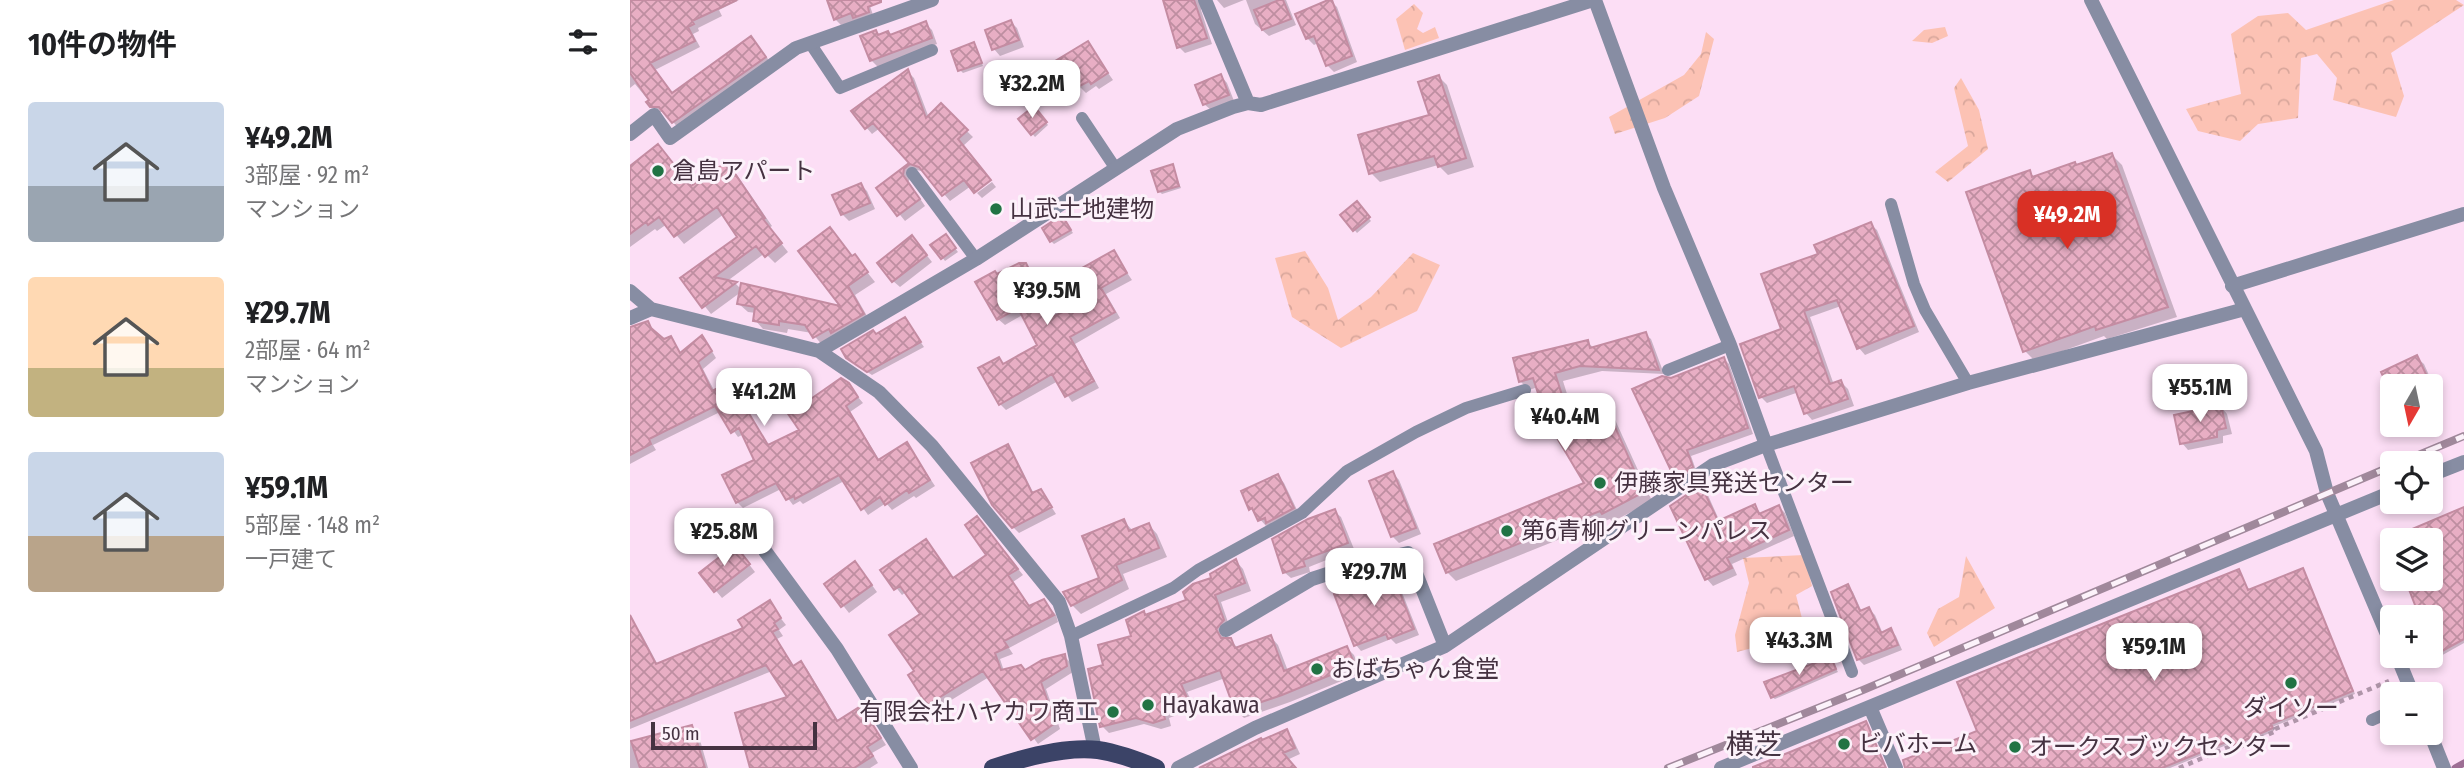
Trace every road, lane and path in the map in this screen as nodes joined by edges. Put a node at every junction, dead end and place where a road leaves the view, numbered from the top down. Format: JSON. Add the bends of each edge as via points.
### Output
{"nodes":[{"id":1,"x":932,"y":0,"type":"edge"},
{"id":2,"x":1205,"y":0,"type":"edge"},
{"id":3,"x":1594,"y":0,"type":"edge"},
{"id":4,"x":2091,"y":0,"type":"edge"},
{"id":5,"x":810,"y":43,"type":"junction"},
{"id":6,"x":932,"y":50,"type":"dead end"},
{"id":7,"x":1248,"y":103,"type":"junction"},
{"id":8,"x":1082,"y":118,"type":"dead end"},
{"id":9,"x":630,"y":134,"type":"edge"},
{"id":10,"x":1116,"y":169,"type":"junction"},
{"id":11,"x":912,"y":173,"type":"dead end"},
{"id":12,"x":1891,"y":204,"type":"dead end"},
{"id":13,"x":2464,"y":214,"type":"edge"},
{"id":14,"x":976,"y":259,"type":"junction"},
{"id":15,"x":2232,"y":286,"type":"junction"},
{"id":16,"x":630,"y":291,"type":"edge"},
{"id":17,"x":650,"y":309,"type":"junction"},
{"id":18,"x":2245,"y":310,"type":"junction"},
{"id":19,"x":630,"y":318,"type":"edge"},
{"id":20,"x":1730,"y":345,"type":"junction"},
{"id":21,"x":819,"y":351,"type":"junction"},
{"id":22,"x":1668,"y":370,"type":"dead end"},
{"id":23,"x":1968,"y":383,"type":"junction"},
{"id":24,"x":1525,"y":390,"type":"dead end"},
{"id":25,"x":1766,"y":445,"type":"junction"},
{"id":26,"x":2464,"y":462,"type":"edge"},
{"id":27,"x":2443,"y":470,"type":"edge"},
{"id":28,"x":2380,"y":497,"type":"edge"},
{"id":29,"x":2337,"y":515,"type":"junction"},
{"id":30,"x":765,"y":551,"type":"dead end"},
{"id":31,"x":2380,"y":617,"type":"edge"},
{"id":32,"x":1226,"y":630,"type":"dead end"},
{"id":33,"x":1071,"y":636,"type":"junction"},
{"id":34,"x":1445,"y":646,"type":"junction"},
{"id":35,"x":2402,"y":668,"type":"edge"},
{"id":36,"x":1852,"y":672,"type":"dead end"},
{"id":37,"x":2404,"y":674,"type":"junction"},
{"id":38,"x":2407,"y":682,"type":"edge"},
{"id":39,"x":1870,"y":707,"type":"junction"},
{"id":40,"x":2380,"y":716,"type":"edge"},
{"id":41,"x":2372,"y":720,"type":"dead end"},
{"id":42,"x":2435,"y":745,"type":"edge"},
{"id":43,"x":1095,"y":750,"type":"junction"},
{"id":44,"x":2443,"y":765,"type":"edge"},
{"id":45,"x":911,"y":768,"type":"edge"},
{"id":46,"x":993,"y":768,"type":"edge"},
{"id":47,"x":1156,"y":768,"type":"edge"},
{"id":48,"x":1178,"y":768,"type":"edge"},
{"id":49,"x":1721,"y":768,"type":"edge"},
{"id":50,"x":1896,"y":768,"type":"edge"},
{"id":51,"x":2179,"y":768,"type":"edge"}],
"edges":[{"from":1,"to":5,"type":"street"},
{"from":2,"to":7,"type":"street"},
{"from":3,"to":7,"type":"street","via":[[1261,105]]},
{"from":3,"to":20,"type":"street"},
{"from":4,"to":15,"type":"street"},
{"from":5,"to":6,"type":"lane","via":[[840,88]]},
{"from":5,"to":9,"type":"street","via":[[796,48],[670,138],[654,115]]},
{"from":7,"to":10,"type":"street","via":[[1177,129]]},
{"from":8,"to":10,"type":"lane"},
{"from":10,"to":14,"type":"street"},
{"from":11,"to":14,"type":"lane"},
{"from":12,"to":23,"type":"lane","via":[[1925,310]]},
{"from":13,"to":15,"type":"street"},
{"from":14,"to":21,"type":"street"},
{"from":15,"to":18,"type":"street"},
{"from":16,"to":17,"type":"street"},
{"from":17,"to":19,"type":"street"},
{"from":17,"to":21,"type":"street"},
{"from":18,"to":23,"type":"street"},
{"from":18,"to":29,"type":"street","via":[[2316,451]]},
{"from":20,"to":22,"type":"lane"},
{"from":20,"to":25,"type":"street"},
{"from":21,"to":33,"type":"street","via":[[879,393],[932,446],[1059,602]]},
{"from":23,"to":25,"type":"street"},
{"from":24,"to":33,"type":"lane","via":[[1466,408],[1416,432],[1347,471],[1302,513],[1198,569],[1173,588]]},
{"from":25,"to":34,"type":"street","via":[[1684,483]]},
{"from":25,"to":36,"type":"lane"},
{"from":26,"to":27,"type":"street"},
{"from":28,"to":29,"type":"street"},
{"from":29,"to":31,"type":"street"},
{"from":29,"to":39,"type":"street"},
{"from":30,"to":45,"type":"street","via":[[837,649]]},
{"from":32,"to":34,"type":"street","via":[[1312,579],[1408,553]]},
{"from":33,"to":43,"type":"street"},
{"from":34,"to":48,"type":"street","via":[[1255,728]]},
{"from":35,"to":37,"type":"street"},
{"from":37,"to":38,"type":"street"},
{"from":37,"to":51,"type":"path","via":[[2232,750],[2231,746]]},
{"from":39,"to":49,"type":"street"},
{"from":39,"to":50,"type":"street"},
{"from":40,"to":41,"type":"lane"},
{"from":42,"to":44,"type":"street"},
{"from":43,"to":46,"type":"main road","via":[[1042,754]]},
{"from":43,"to":47,"type":"main road"}]}
